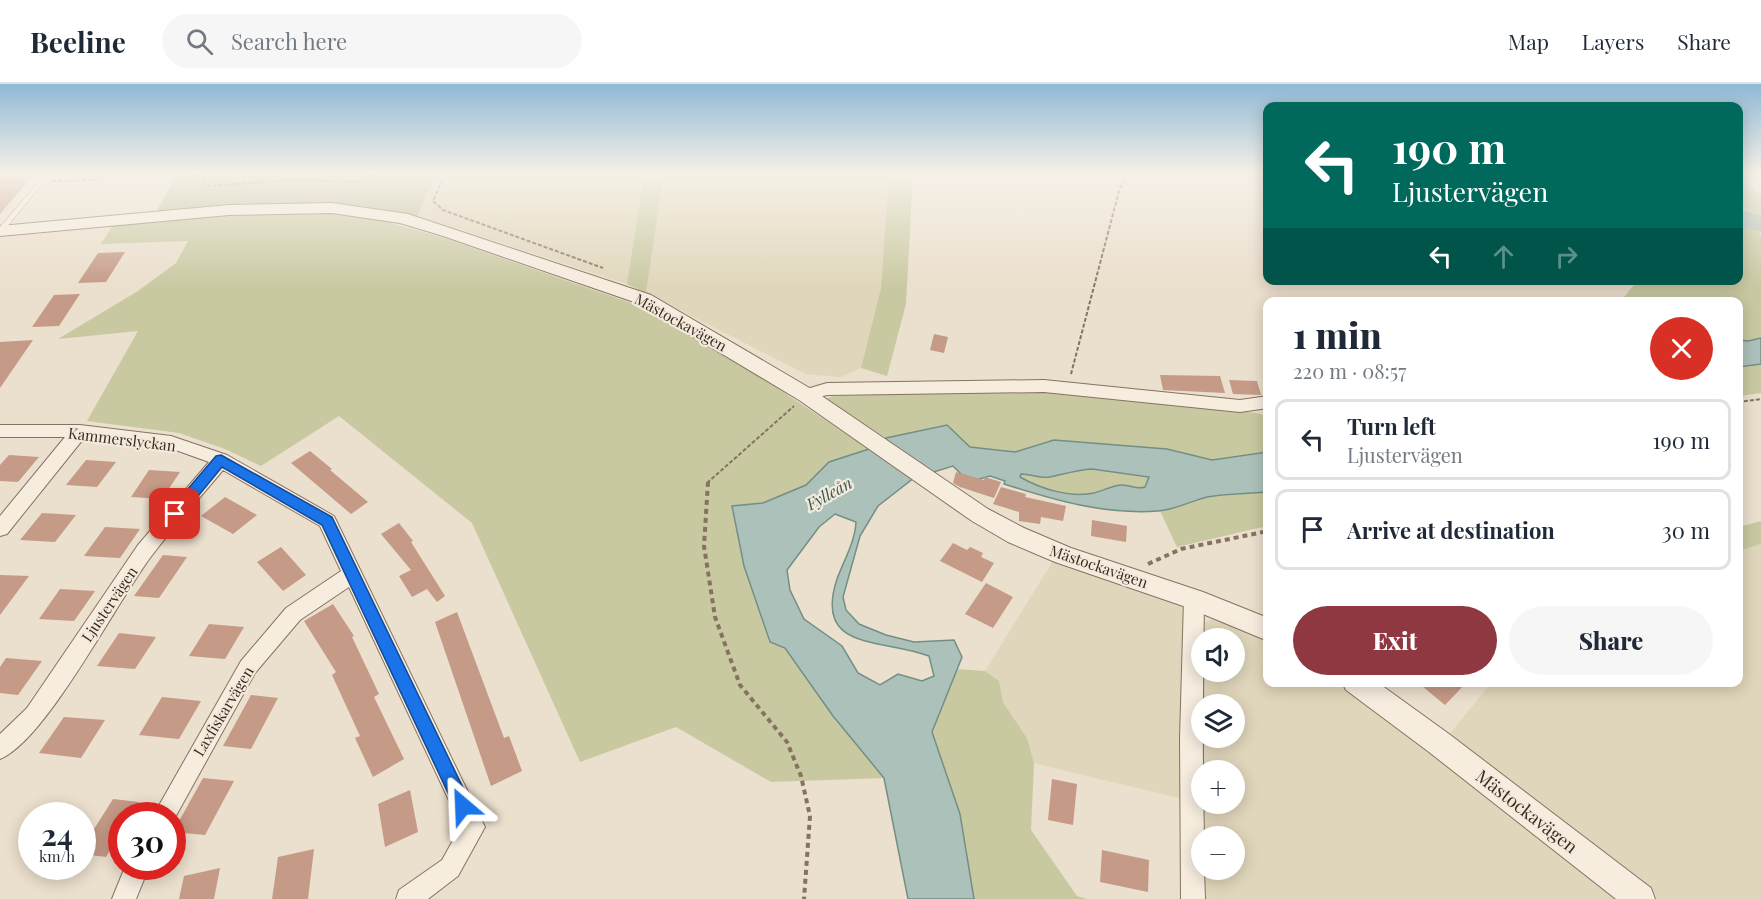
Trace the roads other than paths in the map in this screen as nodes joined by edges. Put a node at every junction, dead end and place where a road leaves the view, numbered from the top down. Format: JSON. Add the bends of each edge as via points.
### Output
{"nodes":[{"id":1,"x":16,"y":212,"type":"edge"},
{"id":2,"x":207,"y":212,"type":"edge"},
{"id":3,"x":364,"y":212,"type":"edge"},
{"id":4,"x":0,"y":231,"type":"edge"},
{"id":5,"x":806,"y":395,"type":"junction"},
{"id":6,"x":1263,"y":403,"type":"edge"},
{"id":7,"x":0,"y":431,"type":"edge"},
{"id":8,"x":80,"y":431,"type":"junction"},
{"id":9,"x":221,"y":460,"type":"junction"},
{"id":10,"x":0,"y":530,"type":"edge"},
{"id":11,"x":353,"y":574,"type":"junction"},
{"id":12,"x":1194,"y":599,"type":"junction"},
{"id":13,"x":1263,"y":628,"type":"edge"},
{"id":14,"x":1362,"y":687,"type":"edge"},
{"id":15,"x":0,"y":749,"type":"edge"},
{"id":16,"x":172,"y":802,"type":"edge"},
{"id":17,"x":132,"y":880,"type":"edge"},
{"id":18,"x":124,"y":899,"type":"edge"},
{"id":19,"x":408,"y":899,"type":"edge"},
{"id":20,"x":1193,"y":899,"type":"edge"},
{"id":21,"x":1640,"y":899,"type":"edge"}],
"edges":[{"from":1,"to":4,"type":"lane"},
{"from":2,"to":4,"type":"street","name":"Mästockavägen"},
{"from":3,"to":5,"type":"street","name":"Mästockavägen","via":[[435,228],[644,299]]},
{"from":5,"to":6,"type":"street","via":[[827,389],[1044,386],[1240,406]]},
{"from":5,"to":12,"type":"street","name":"Mästockavägen","via":[[980,515],[1016,535]]},
{"from":7,"to":8,"type":"street","name":"Kammerslyckan"},
{"from":8,"to":9,"type":"street","name":"Kammerslyckan","via":[[171,442]]},
{"from":8,"to":10,"type":"street"},
{"from":9,"to":11,"type":"street","name":"Kammerslyckan","via":[[327,521]]},
{"from":9,"to":15,"type":"street","name":"Ljustervägen","via":[[145,550],[35,715]]},
{"from":11,"to":16,"type":"street","name":"Laxfiskarvägen","via":[[293,614],[248,666]]},
{"from":11,"to":19,"type":"street","name":"Kammerslyckan","via":[[473,827],[450,868]]},
{"from":12,"to":13,"type":"street","name":"Mästockavägen"},
{"from":12,"to":20,"type":"street"},
{"from":14,"to":21,"type":"street","name":"Mästockavägen"},
{"from":17,"to":18,"type":"street"}]}
